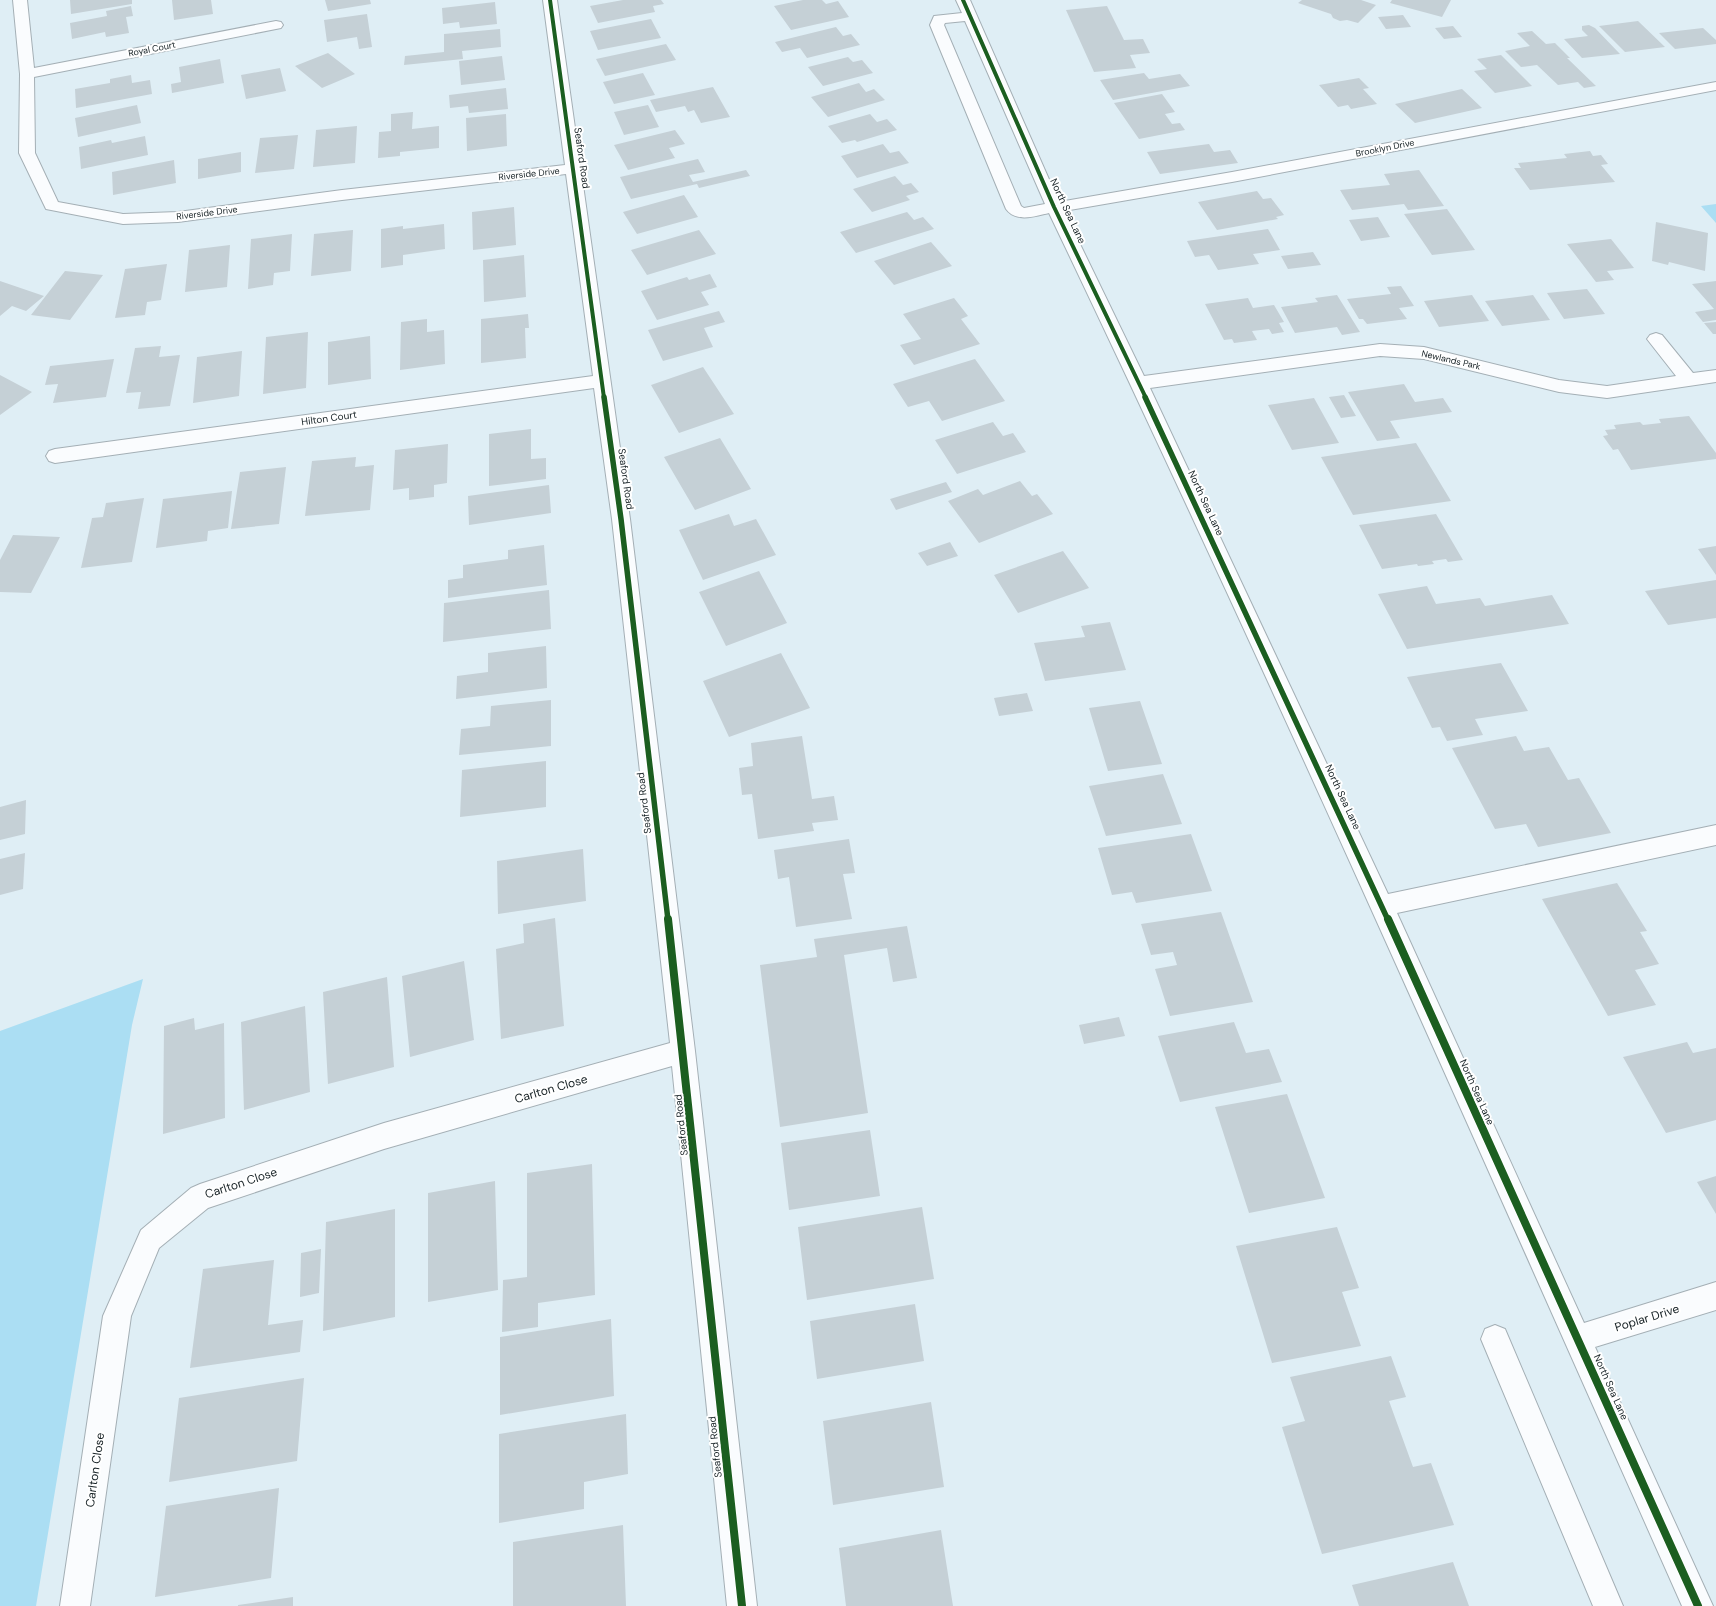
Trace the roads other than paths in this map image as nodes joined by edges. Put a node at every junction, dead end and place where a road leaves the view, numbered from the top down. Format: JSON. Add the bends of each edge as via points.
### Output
{"nodes":[{"id":1,"x":20,"y":0,"type":"edge"},
{"id":2,"x":550,"y":0,"type":"edge"},
{"id":3,"x":967,"y":8,"type":"edge"},
{"id":4,"x":276,"y":24,"type":"dead end"},
{"id":5,"x":27,"y":74,"type":"junction"},
{"id":6,"x":1716,"y":86,"type":"edge"},
{"id":7,"x":573,"y":169,"type":"junction"},
{"id":8,"x":1054,"y":207,"type":"junction"},
{"id":9,"x":1656,"y":339,"type":"dead end"},
{"id":10,"x":1716,"y":376,"type":"edge"},
{"id":11,"x":1689,"y":380,"type":"junction"},
{"id":12,"x":603,"y":381,"type":"junction"},
{"id":13,"x":1139,"y":383,"type":"junction"},
{"id":14,"x":55,"y":456,"type":"dead end"},
{"id":15,"x":1716,"y":835,"type":"edge"},
{"id":16,"x":1382,"y":906,"type":"junction"},
{"id":17,"x":683,"y":1051,"type":"junction"},
{"id":18,"x":1716,"y":1296,"type":"edge"},
{"id":19,"x":1495,"y":1338,"type":"dead end"},
{"id":20,"x":1578,"y":1339,"type":"junction"},
{"id":21,"x":75,"y":1606,"type":"edge"},
{"id":22,"x":742,"y":1606,"type":"edge"},
{"id":23,"x":1608,"y":1606,"type":"edge"},
{"id":24,"x":1698,"y":1606,"type":"edge"}],
"edges":[{"from":1,"to":5,"type":"street","name":"Riverside Drive"},
{"from":2,"to":7,"type":"street","name":"Seaford Road"},
{"from":3,"to":8,"type":"street","name":"North Sea Lane"},
{"from":3,"to":8,"type":"street","name":"North Sea Lane","via":[[939,19],[937,25],[1014,209],[1022,213]]},
{"from":4,"to":5,"type":"street","name":"Royal Court"},
{"from":5,"to":7,"type":"street","name":"Riverside Drive","via":[[27,153],[52,206],[123,219],[178,217],[342,195]]},
{"from":6,"to":8,"type":"street","name":"Brooklyn Drive","via":[[1232,177]]},
{"from":7,"to":12,"type":"street","name":"Seaford Road"},
{"from":8,"to":13,"type":"street","name":"North Sea Lane"},
{"from":9,"to":11,"type":"street"},
{"from":10,"to":11,"type":"street","name":"Newlands Park"},
{"from":11,"to":13,"type":"street","name":"Newlands Park","via":[[1607,392],[1559,386],[1424,353],[1380,350]]},
{"from":12,"to":14,"type":"street","name":"Hilton Court"},
{"from":12,"to":17,"type":"street","name":"Seaford Road"},
{"from":13,"to":16,"type":"street","name":"North Sea Lane"},
{"from":15,"to":16,"type":"street"},
{"from":16,"to":20,"type":"street","name":"North Sea Lane"},
{"from":17,"to":21,"type":"street","name":"Carlton Close","via":[[384,1136],[200,1197],[150,1239],[117,1316]]},
{"from":17,"to":22,"type":"street","name":"Seaford Road"},
{"from":18,"to":20,"type":"street","name":"Poplar Drive"},
{"from":19,"to":23,"type":"street"},
{"from":20,"to":24,"type":"street","name":"North Sea Lane"}]}
